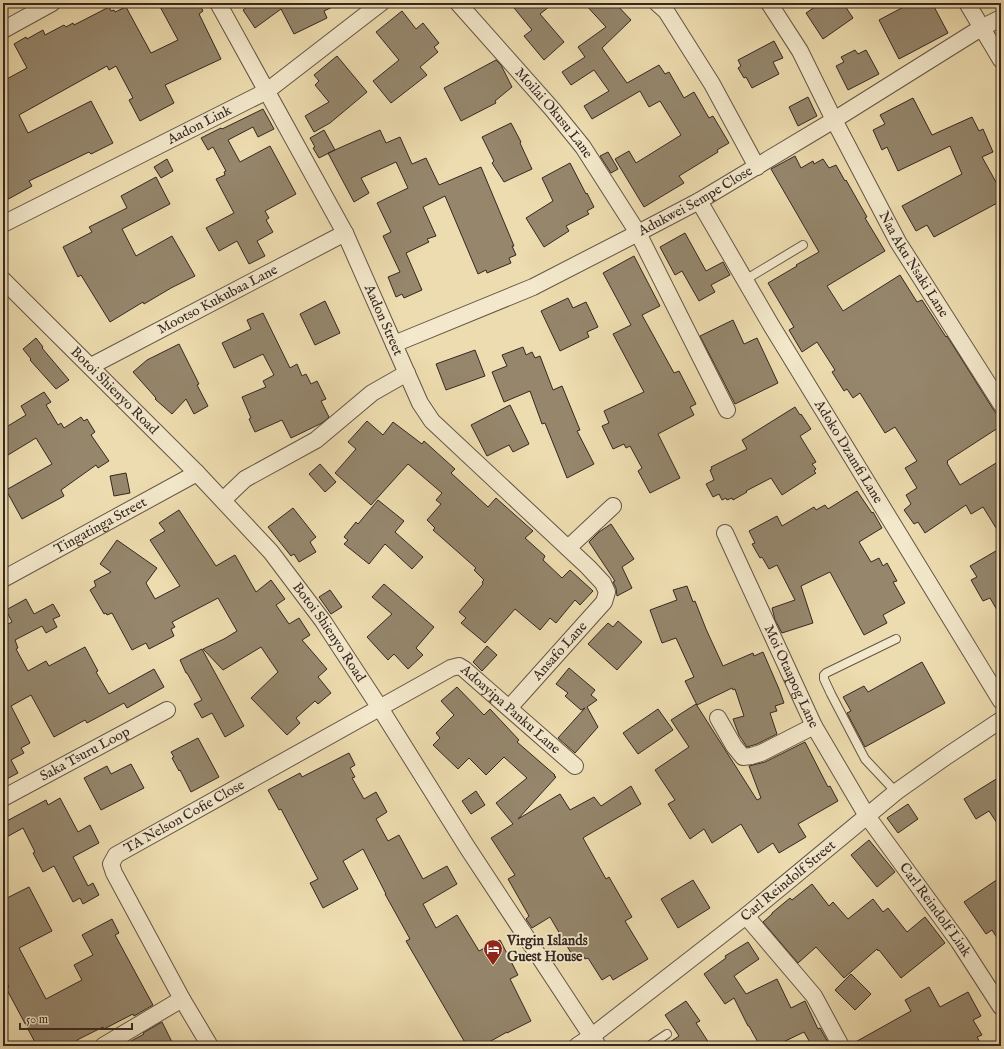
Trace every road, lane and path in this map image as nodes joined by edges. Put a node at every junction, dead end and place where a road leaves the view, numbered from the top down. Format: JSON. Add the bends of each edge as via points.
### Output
{"nodes":[{"id":1,"x":52,"y":3,"type":"edge"},
{"id":2,"x":218,"y":3,"type":"edge"},
{"id":3,"x":382,"y":3,"type":"edge"},
{"id":4,"x":657,"y":3,"type":"edge"},
{"id":5,"x":769,"y":3,"type":"edge"},
{"id":6,"x":966,"y":3,"type":"edge"},
{"id":7,"x":462,"y":5,"type":"edge"},
{"id":8,"x":1001,"y":18,"type":"edge"},
{"id":9,"x":981,"y":28,"type":"junction"},
{"id":10,"x":3,"y":30,"type":"edge"},
{"id":11,"x":1001,"y":60,"type":"edge"},
{"id":12,"x":267,"y":91,"type":"junction"},
{"id":13,"x":834,"y":120,"type":"junction"},
{"id":14,"x":757,"y":167,"type":"junction"},
{"id":15,"x":699,"y":200,"type":"junction"},
{"id":16,"x":3,"y":224,"type":"edge"},
{"id":17,"x":345,"y":233,"type":"junction"},
{"id":18,"x":638,"y":233,"type":"junction"},
{"id":19,"x":803,"y":245,"type":"dead end"},
{"id":20,"x":3,"y":280,"type":"edge"},
{"id":21,"x":745,"y":280,"type":"junction"},
{"id":22,"x":394,"y":344,"type":"junction"},
{"id":23,"x":91,"y":366,"type":"junction"},
{"id":24,"x":407,"y":373,"type":"junction"},
{"id":25,"x":1001,"y":404,"type":"edge"},
{"id":26,"x":727,"y":410,"type":"dead end"},
{"id":27,"x":197,"y":472,"type":"junction"},
{"id":28,"x":223,"y":500,"type":"junction"},
{"id":29,"x":612,"y":506,"type":"dead end"},
{"id":30,"x":725,"y":533,"type":"dead end"},
{"id":31,"x":568,"y":548,"type":"junction"},
{"id":32,"x":3,"y":579,"type":"edge"},
{"id":33,"x":607,"y":592,"type":"joint"},
{"id":34,"x":896,"y":639,"type":"dead end"},
{"id":35,"x":1001,"y":701,"type":"edge"},
{"id":36,"x":380,"y":708,"type":"junction"},
{"id":37,"x":509,"y":708,"type":"junction"},
{"id":38,"x":167,"y":710,"type":"dead end"},
{"id":39,"x":718,"y":718,"type":"dead end"},
{"id":40,"x":1001,"y":720,"type":"edge"},
{"id":41,"x":814,"y":726,"type":"junction"},
{"id":42,"x":575,"y":766,"type":"dead end"},
{"id":43,"x":896,"y":792,"type":"junction"},
{"id":44,"x":3,"y":798,"type":"edge"},
{"id":45,"x":867,"y":816,"type":"junction"},
{"id":46,"x":746,"y":916,"type":"junction"},
{"id":47,"x":182,"y":999,"type":"junction"},
{"id":48,"x":1001,"y":1007,"type":"edge"},
{"id":49,"x":667,"y":1034,"type":"dead end"},
{"id":50,"x":595,"y":1041,"type":"edge"},
{"id":51,"x":103,"y":1046,"type":"edge"},
{"id":52,"x":210,"y":1046,"type":"edge"},
{"id":53,"x":577,"y":1046,"type":"edge"},
{"id":54,"x":649,"y":1046,"type":"edge"},
{"id":55,"x":841,"y":1046,"type":"edge"}],
"edges":[{"from":1,"to":10,"type":"street"},
{"from":2,"to":12,"type":"street","name":"Aadon Street"},
{"from":3,"to":12,"type":"street","name":"Aadon Link"},
{"from":4,"to":14,"type":"street","via":[[666,11],[712,84]]},
{"from":5,"to":13,"type":"street","name":"Naa Aku Nsaki Lane","via":[[800,51]]},
{"from":6,"to":9,"type":"street"},
{"from":7,"to":18,"type":"street","name":"Moilai Okusu Lane","via":[[583,147]]},
{"from":8,"to":9,"type":"street","name":"Adukwei Sempe Close"},
{"from":9,"to":11,"type":"street"},
{"from":9,"to":13,"type":"street","name":"Adukwei Sempe Close"},
{"from":12,"to":16,"type":"street","name":"Aadon Link"},
{"from":12,"to":17,"type":"street","name":"Aadon Street"},
{"from":13,"to":14,"type":"street","name":"Adukwei Sempe Close"},
{"from":13,"to":25,"type":"street","name":"Naa Aku Nsaki Lane","via":[[898,242]]},
{"from":14,"to":15,"type":"street","name":"Adukwei Sempe Close"},
{"from":15,"to":18,"type":"street","name":"Adukwei Sempe Close"},
{"from":15,"to":21,"type":"street","name":"Adoko Dzamfi Lane"},
{"from":17,"to":22,"type":"street","name":"Aadon Street"},
{"from":17,"to":23,"type":"street","name":"Mootso Kukubaa Lane"},
{"from":18,"to":22,"type":"street","name":"Adukwei Sempe Close","via":[[533,287]]},
{"from":18,"to":26,"type":"street","name":"Moilai Okusu Lane"},
{"from":19,"to":21,"type":"lane"},
{"from":20,"to":23,"type":"street","name":"Botoi Shienyo Road"},
{"from":21,"to":35,"type":"street","name":"Adoko Dzamfi Lane"},
{"from":22,"to":24,"type":"street","name":"Aadon Street"},
{"from":23,"to":27,"type":"street","name":"Botoi Shienyo Road"},
{"from":24,"to":28,"type":"street","via":[[372,393],[316,440],[245,479]]},
{"from":24,"to":31,"type":"street","name":"Aadon Street","via":[[420,403],[432,420]]},
{"from":27,"to":28,"type":"street","name":"Botoi Shienyo Road"},
{"from":27,"to":32,"type":"street","name":"Tingatinga Street"},
{"from":28,"to":36,"type":"street","name":"Botoi Shienyo Road","via":[[271,552],[323,621]]},
{"from":29,"to":31,"type":"street"},
{"from":30,"to":41,"type":"street","name":"Moi Otaapog Lane"},
{"from":31,"to":33,"type":"street","name":"Aadon Street","via":[[603,582]]},
{"from":33,"to":37,"type":"street","name":"Ansafo Lane","via":[[604,602]]},
{"from":34,"to":43,"type":"lane","via":[[826,672],[824,679],[865,759]]},
{"from":36,"to":37,"type":"street","name":"Adoayipa Panku Lane","via":[[459,666]]},
{"from":36,"to":47,"type":"street","name":"TA Nelson Cofie Close","via":[[116,855],[111,864],[114,873]]},
{"from":36,"to":50,"type":"street","name":"Botoi Shienyo Road","via":[[467,848]]},
{"from":37,"to":42,"type":"street","name":"Adoayipa Panku Lane"},
{"from":38,"to":44,"type":"street","name":"Saka Tsuru Loop"},
{"from":39,"to":41,"type":"street","via":[[743,757],[761,752]]},
{"from":40,"to":43,"type":"street","name":"Carl Reindolf Street"},
{"from":41,"to":45,"type":"street","name":"Moi Otaapog Lane"},
{"from":43,"to":45,"type":"street","name":"Carl Reindolf Street"},
{"from":45,"to":46,"type":"street","name":"Carl Reindolf Street"},
{"from":45,"to":48,"type":"street","name":"Carl Reindolf Link","via":[[959,942]]},
{"from":46,"to":50,"type":"street","name":"Carl Reindolf Street"},
{"from":46,"to":55,"type":"street","via":[[814,996]]},
{"from":47,"to":51,"type":"street"},
{"from":47,"to":52,"type":"street","name":"TA Nelson Cofie Close"},
{"from":49,"to":54,"type":"lane"},
{"from":50,"to":53,"type":"street","name":"Carl Reindolf Street"}]}
